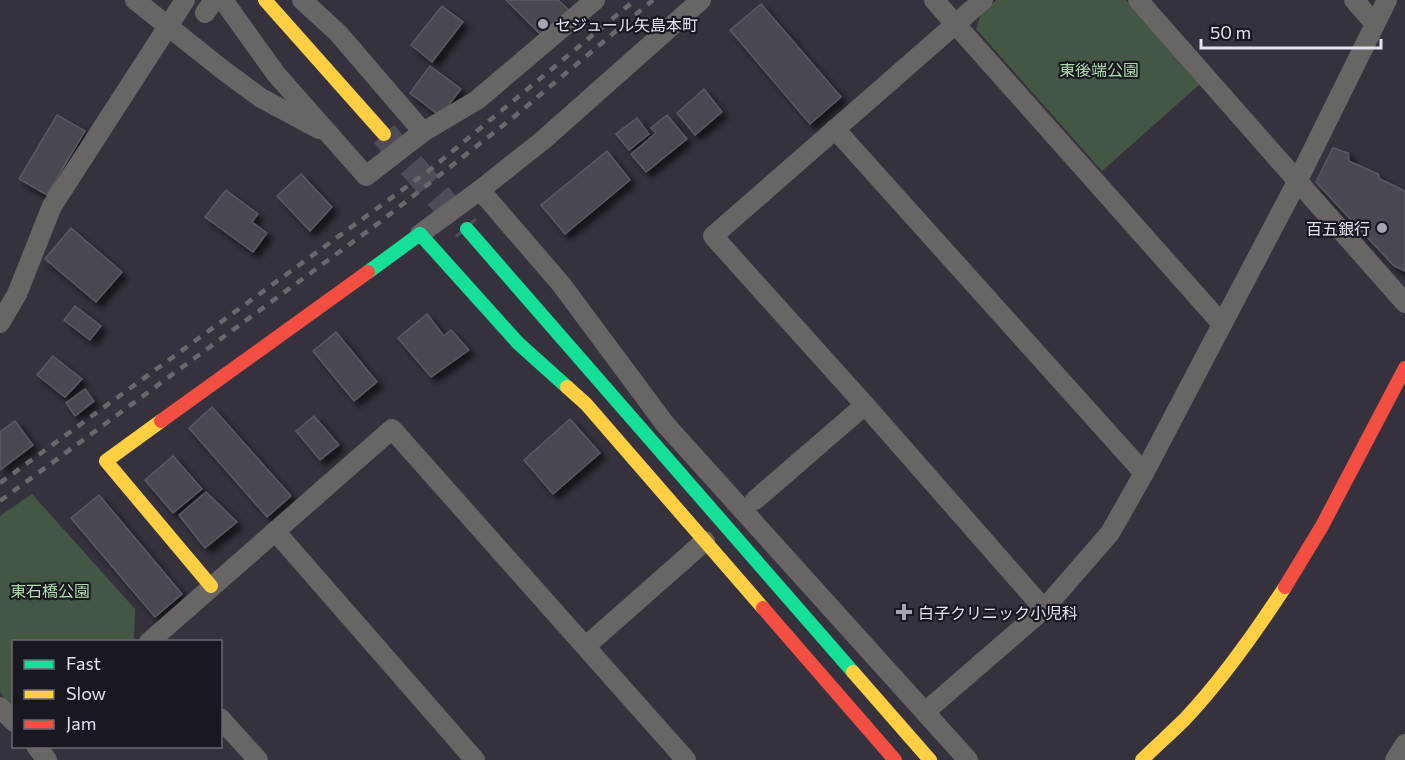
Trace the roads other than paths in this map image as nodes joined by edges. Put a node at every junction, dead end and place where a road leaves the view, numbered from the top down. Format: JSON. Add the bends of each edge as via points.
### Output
{"nodes":[{"id":1,"x":135,"y":0,"type":"edge"},
{"id":2,"x":185,"y":0,"type":"edge"},
{"id":3,"x":224,"y":0,"type":"edge"},
{"id":4,"x":265,"y":0,"type":"edge"},
{"id":5,"x":302,"y":0,"type":"edge"},
{"id":6,"x":595,"y":0,"type":"edge"},
{"id":7,"x":701,"y":0,"type":"edge"},
{"id":8,"x":934,"y":0,"type":"edge"},
{"id":9,"x":983,"y":0,"type":"edge"},
{"id":10,"x":1137,"y":0,"type":"edge"},
{"id":11,"x":1354,"y":0,"type":"edge"},
{"id":12,"x":1387,"y":0,"type":"edge"},
{"id":13,"x":1375,"y":24,"type":"junction"},
{"id":14,"x":956,"y":25,"type":"junction"},
{"id":15,"x":168,"y":28,"type":"junction"},
{"id":16,"x":835,"y":129,"type":"junction"},
{"id":17,"x":423,"y":132,"type":"junction"},
{"id":18,"x":384,"y":134,"type":"tunnel mouth"},
{"id":19,"x":331,"y":135,"type":"junction"},
{"id":20,"x":1298,"y":180,"type":"junction"},
{"id":21,"x":480,"y":190,"type":"junction"},
{"id":22,"x":466,"y":229,"type":"tunnel mouth"},
{"id":23,"x":420,"y":234,"type":"junction"},
{"id":24,"x":1405,"y":303,"type":"edge"},
{"id":25,"x":0,"y":322,"type":"edge"},
{"id":26,"x":1222,"y":324,"type":"junction"},
{"id":27,"x":1405,"y":368,"type":"edge"},
{"id":28,"x":865,"y":405,"type":"junction"},
{"id":29,"x":1144,"y":473,"type":"junction"},
{"id":30,"x":755,"y":500,"type":"dead end"},
{"id":31,"x":275,"y":531,"type":"junction"},
{"id":32,"x":705,"y":541,"type":"junction"},
{"id":33,"x":211,"y":586,"type":"junction"},
{"id":34,"x":1044,"y":609,"type":"junction"},
{"id":35,"x":153,"y":640,"type":"edge"},
{"id":36,"x":586,"y":646,"type":"junction"},
{"id":37,"x":933,"y":705,"type":"dead end"},
{"id":38,"x":0,"y":706,"type":"edge"},
{"id":39,"x":12,"y":720,"type":"edge"},
{"id":40,"x":222,"y":720,"type":"edge"},
{"id":41,"x":1405,"y":744,"type":"edge"},
{"id":42,"x":37,"y":748,"type":"edge"},
{"id":43,"x":47,"y":760,"type":"edge"},
{"id":44,"x":258,"y":760,"type":"edge"},
{"id":45,"x":475,"y":760,"type":"edge"},
{"id":46,"x":686,"y":760,"type":"edge"},
{"id":47,"x":895,"y":760,"type":"edge"},
{"id":48,"x":930,"y":760,"type":"edge"},
{"id":49,"x":968,"y":760,"type":"edge"},
{"id":50,"x":1142,"y":760,"type":"edge"},
{"id":51,"x":1395,"y":760,"type":"edge"}],
"edges":[{"from":1,"to":15,"type":"street"},
{"from":2,"to":15,"type":"street"},
{"from":3,"to":19,"type":"street","via":[[276,74]]},
{"from":4,"to":18,"type":"street"},
{"from":5,"to":17,"type":"street","via":[[338,33]]},
{"from":6,"to":17,"type":"street","via":[[477,100]]},
{"from":7,"to":21,"type":"street","via":[[542,141]]},
{"from":8,"to":14,"type":"street"},
{"from":9,"to":14,"type":"street"},
{"from":10,"to":20,"type":"street"},
{"from":11,"to":13,"type":"street"},
{"from":12,"to":13,"type":"street"},
{"from":13,"to":20,"type":"street"},
{"from":14,"to":16,"type":"street"},
{"from":14,"to":26,"type":"street"},
{"from":15,"to":19,"type":"street","via":[[261,98]]},
{"from":15,"to":25,"type":"street","via":[[52,206],[17,294]]},
{"from":16,"to":28,"type":"street","via":[[713,236]]},
{"from":16,"to":29,"type":"street"},
{"from":17,"to":19,"type":"street","via":[[366,176]]},
{"from":20,"to":24,"type":"street"},
{"from":20,"to":26,"type":"street"},
{"from":21,"to":23,"type":"street"},
{"from":21,"to":49,"type":"street","via":[[561,284],[665,424]]},
{"from":22,"to":48,"type":"street"},
{"from":23,"to":32,"type":"street","via":[[518,343],[586,404]]},
{"from":23,"to":33,"type":"street","via":[[106,461]]},
{"from":26,"to":29,"type":"street"},
{"from":27,"to":50,"type":"street","via":[[1322,528],[1284,592],[1216,684]]},
{"from":28,"to":30,"type":"street"},
{"from":28,"to":34,"type":"street"},
{"from":29,"to":34,"type":"street","via":[[1110,533]]},
{"from":31,"to":33,"type":"street"},
{"from":31,"to":36,"type":"street","via":[[392,429]]},
{"from":31,"to":45,"type":"street"},
{"from":32,"to":36,"type":"street"},
{"from":32,"to":47,"type":"street"},
{"from":33,"to":35,"type":"street"},
{"from":34,"to":37,"type":"street"},
{"from":36,"to":46,"type":"street"},
{"from":38,"to":39,"type":"street"},
{"from":40,"to":44,"type":"street"},
{"from":41,"to":51,"type":"street"},
{"from":42,"to":43,"type":"street"}]}
